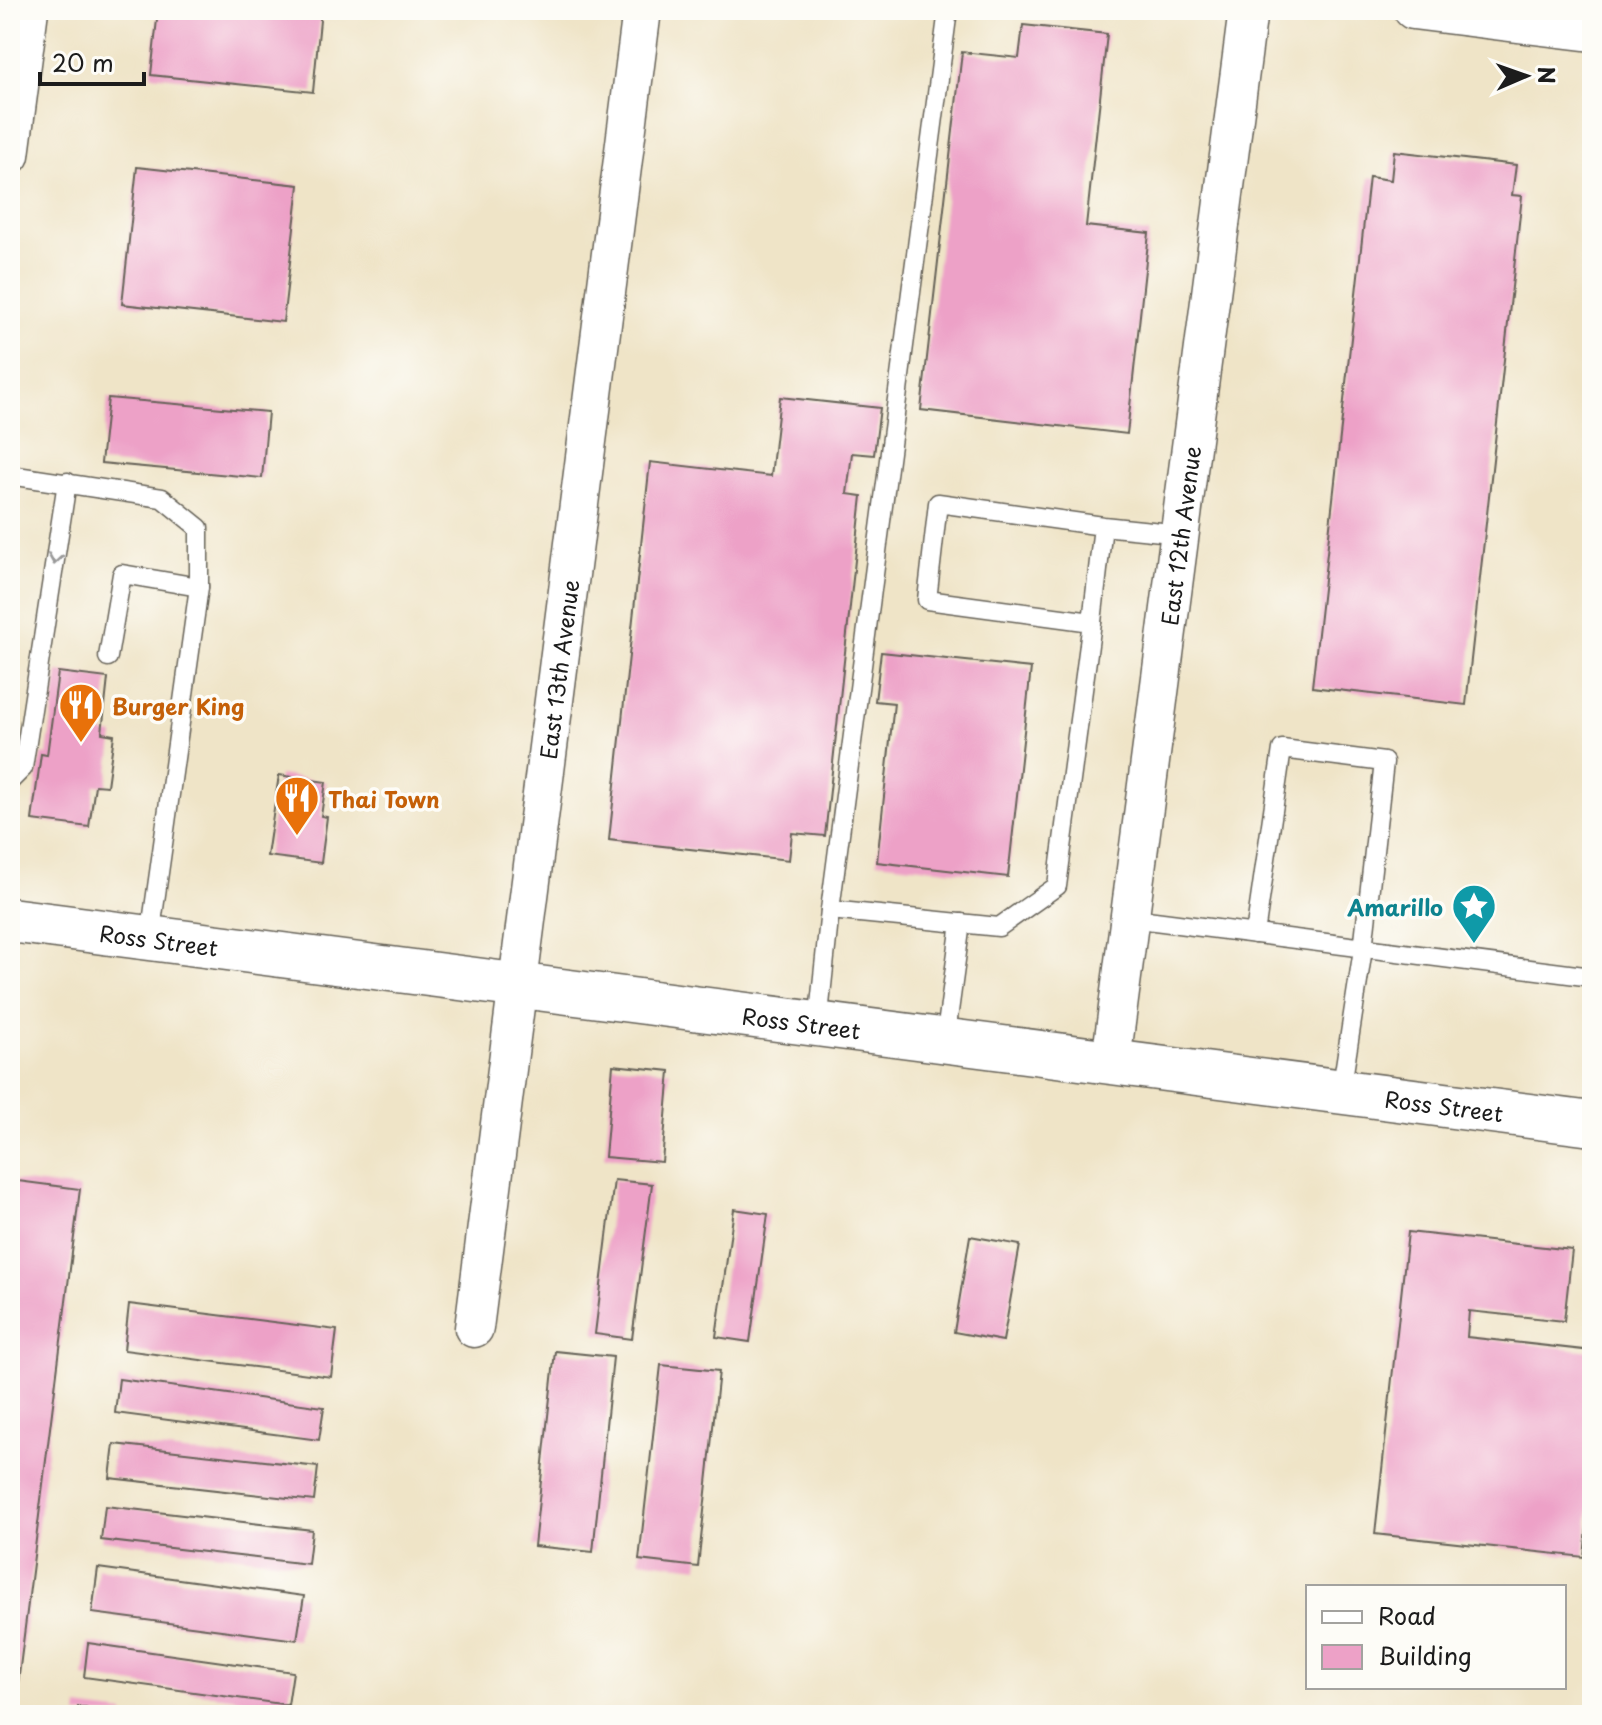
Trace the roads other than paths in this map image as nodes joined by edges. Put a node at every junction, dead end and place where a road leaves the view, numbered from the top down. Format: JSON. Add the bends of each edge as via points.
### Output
{"nodes":[{"id":1,"x":29,"y":10,"type":"edge"},
{"id":2,"x":642,"y":10,"type":"edge"},
{"id":3,"x":948,"y":10,"type":"edge"},
{"id":4,"x":1248,"y":10,"type":"edge"},
{"id":5,"x":1413,"y":10,"type":"edge"},
{"id":6,"x":1552,"y":18,"type":"edge"},
{"id":7,"x":1592,"y":32,"type":"edge"},
{"id":8,"x":10,"y":155,"type":"edge"},
{"id":9,"x":10,"y":475,"type":"edge"},
{"id":10,"x":67,"y":482,"type":"junction"},
{"id":11,"x":1103,"y":526,"type":"junction"},
{"id":12,"x":1181,"y":534,"type":"junction"},
{"id":13,"x":199,"y":587,"type":"junction"},
{"id":14,"x":1092,"y":622,"type":"junction"},
{"id":15,"x":108,"y":657,"type":"dead end"},
{"id":16,"x":10,"y":781,"type":"edge"},
{"id":17,"x":830,"y":910,"type":"junction"},
{"id":18,"x":1131,"y":918,"type":"junction"},
{"id":19,"x":10,"y":920,"type":"edge"},
{"id":20,"x":961,"y":923,"type":"junction"},
{"id":21,"x":1255,"y":934,"type":"junction"},
{"id":22,"x":150,"y":937,"type":"junction"},
{"id":23,"x":1363,"y":949,"type":"junction"},
{"id":24,"x":1592,"y":977,"type":"edge"},
{"id":25,"x":518,"y":987,"type":"junction"},
{"id":26,"x":818,"y":1024,"type":"junction"},
{"id":27,"x":945,"y":1041,"type":"junction"},
{"id":28,"x":1111,"y":1061,"type":"junction"},
{"id":29,"x":1341,"y":1092,"type":"junction"},
{"id":30,"x":1591,"y":1118,"type":"edge"},
{"id":31,"x":474,"y":1328,"type":"dead end"}],
"edges":[{"from":1,"to":8,"type":"street"},
{"from":2,"to":25,"type":"street","name":"East 13th Avenue"},
{"from":3,"to":17,"type":"lane"},
{"from":4,"to":12,"type":"street","name":"East 12th Avenue"},
{"from":5,"to":6,"type":"street"},
{"from":6,"to":7,"type":"street"},
{"from":9,"to":10,"type":"lane"},
{"from":10,"to":13,"type":"lane","via":[[162,498],[199,528]]},
{"from":10,"to":16,"type":"lane","one_way":true,"via":[[23,768]]},
{"from":11,"to":12,"type":"lane"},
{"from":11,"to":14,"type":"lane"},
{"from":11,"to":14,"type":"lane","via":[[938,503],[927,600]]},
{"from":12,"to":18,"type":"street","name":"East 12th Avenue"},
{"from":13,"to":15,"type":"lane","via":[[122,574]]},
{"from":13,"to":22,"type":"lane"},
{"from":14,"to":20,"type":"lane","via":[[1057,886],[999,927]]},
{"from":17,"to":20,"type":"lane"},
{"from":17,"to":26,"type":"lane"},
{"from":18,"to":21,"type":"lane"},
{"from":18,"to":28,"type":"street","name":"East 12th Avenue"},
{"from":19,"to":22,"type":"main road","name":"Ross Street"},
{"from":20,"to":27,"type":"lane"},
{"from":21,"to":23,"type":"lane"},
{"from":21,"to":23,"type":"lane","via":[[1282,749],[1384,762]]},
{"from":22,"to":25,"type":"main road","name":"Ross Street"},
{"from":23,"to":24,"type":"lane"},
{"from":23,"to":29,"type":"lane"},
{"from":25,"to":26,"type":"main road","name":"Ross Street"},
{"from":25,"to":31,"type":"street","name":"East 13th Avenue"},
{"from":26,"to":27,"type":"main road","name":"Ross Street"},
{"from":27,"to":28,"type":"main road","name":"Ross Street"},
{"from":28,"to":29,"type":"main road","name":"Ross Street"},
{"from":29,"to":30,"type":"main road","name":"Ross Street"}]}
